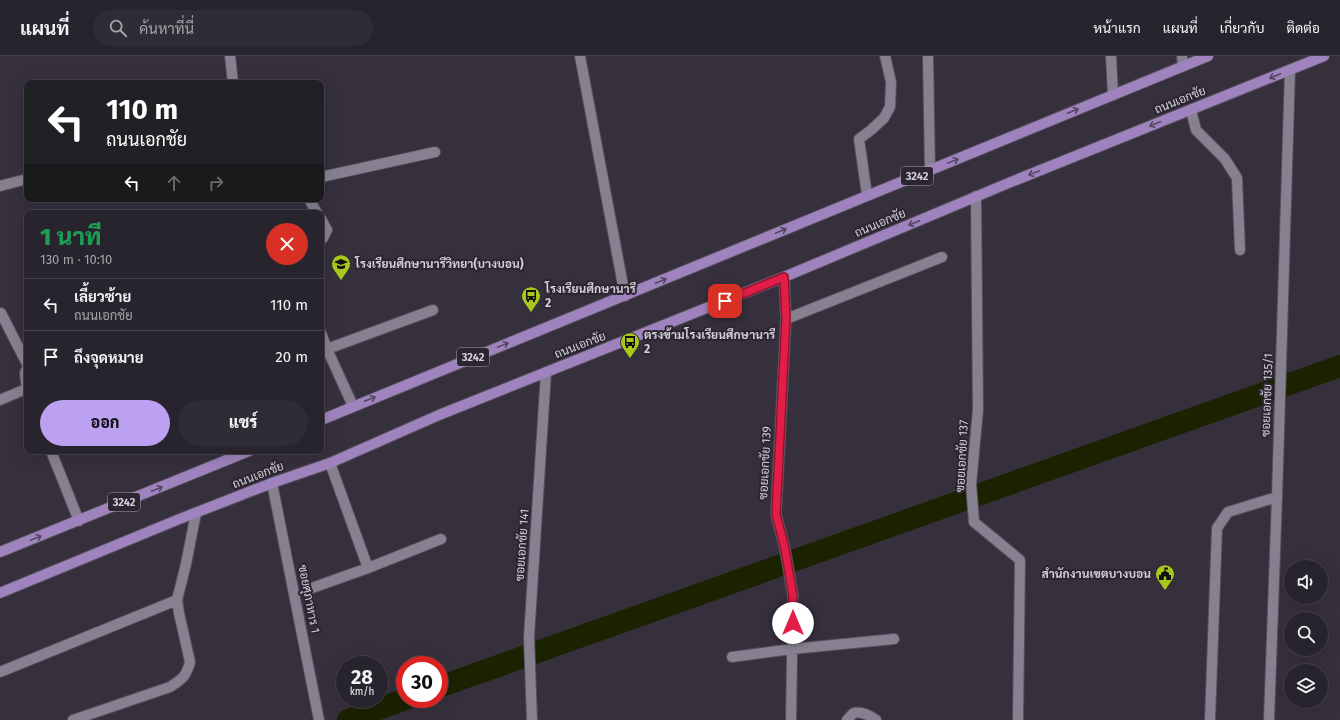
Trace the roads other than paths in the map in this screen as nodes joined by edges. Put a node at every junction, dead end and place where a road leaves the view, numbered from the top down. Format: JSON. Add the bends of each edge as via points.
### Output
{"nodes":[{"id":1,"x":230,"y":56,"type":"edge"},
{"id":2,"x":580,"y":56,"type":"edge"},
{"id":3,"x":885,"y":56,"type":"edge"},
{"id":4,"x":928,"y":56,"type":"edge"},
{"id":5,"x":1111,"y":56,"type":"edge"},
{"id":6,"x":1208,"y":56,"type":"edge"},
{"id":7,"x":1324,"y":56,"type":"edge"},
{"id":8,"x":1182,"y":61,"type":"edge"},
{"id":9,"x":1290,"y":70,"type":"junction"},
{"id":10,"x":233,"y":80,"type":"edge"},
{"id":11,"x":1113,"y":95,"type":"junction"},
{"id":12,"x":1190,"y":110,"type":"junction"},
{"id":13,"x":435,"y":152,"type":"dead end"},
{"id":14,"x":930,"y":170,"type":"junction"},
{"id":15,"x":324,"y":176,"type":"edge"},
{"id":16,"x":24,"y":180,"type":"edge"},
{"id":17,"x":0,"y":186,"type":"edge"},
{"id":18,"x":867,"y":195,"type":"junction"},
{"id":19,"x":976,"y":196,"type":"junction"},
{"id":20,"x":324,"y":224,"type":"edge"},
{"id":21,"x":324,"y":238,"type":"edge"},
{"id":22,"x":1240,"y":250,"type":"dead end"},
{"id":23,"x":942,"y":257,"type":"dead end"},
{"id":24,"x":784,"y":277,"type":"junction"},
{"id":25,"x":625,"y":296,"type":"junction"},
{"id":26,"x":433,"y":310,"type":"dead end"},
{"id":27,"x":1,"y":313,"type":"dead end"},
{"id":28,"x":786,"y":319,"type":"junction"},
{"id":29,"x":324,"y":341,"type":"edge"},
{"id":30,"x":327,"y":349,"type":"junction"},
{"id":31,"x":24,"y":358,"type":"edge"},
{"id":32,"x":546,"y":372,"type":"junction"},
{"id":33,"x":24,"y":391,"type":"edge"},
{"id":34,"x":0,"y":400,"type":"edge"},
{"id":35,"x":353,"y":406,"type":"junction"},
{"id":36,"x":324,"y":419,"type":"edge"},
{"id":37,"x":52,"y":454,"type":"edge"},
{"id":38,"x":242,"y":454,"type":"edge"},
{"id":39,"x":330,"y":463,"type":"junction"},
{"id":40,"x":272,"y":483,"type":"junction"},
{"id":41,"x":1277,"y":497,"type":"junction"},
{"id":42,"x":196,"y":513,"type":"junction"},
{"id":43,"x":79,"y":521,"type":"junction"},
{"id":44,"x":441,"y":540,"type":"dead end"},
{"id":45,"x":0,"y":552,"type":"edge"},
{"id":46,"x":368,"y":568,"type":"junction"},
{"id":47,"x":309,"y":589,"type":"dead end"},
{"id":48,"x":0,"y":593,"type":"edge"},
{"id":49,"x":177,"y":600,"type":"junction"},
{"id":50,"x":894,"y":639,"type":"dead end"},
{"id":51,"x":792,"y":649,"type":"junction"},
{"id":52,"x":732,"y":657,"type":"dead end"},
{"id":53,"x":0,"y":672,"type":"edge"},
{"id":54,"x":73,"y":720,"type":"edge"},
{"id":55,"x":319,"y":720,"type":"edge"},
{"id":56,"x":532,"y":720,"type":"edge"},
{"id":57,"x":791,"y":720,"type":"edge"},
{"id":58,"x":847,"y":720,"type":"edge"},
{"id":59,"x":876,"y":720,"type":"edge"},
{"id":60,"x":1018,"y":720,"type":"edge"},
{"id":61,"x":1210,"y":720,"type":"edge"},
{"id":62,"x":1269,"y":720,"type":"edge"}],
"edges":[{"from":1,"to":10,"type":"street"},
{"from":2,"to":25,"type":"street"},
{"from":3,"to":18,"type":"street","via":[[891,82],[890,107],[884,118],[858,142]]},
{"from":4,"to":14,"type":"street"},
{"from":5,"to":11,"type":"street"},
{"from":6,"to":8,"type":"main road","number":"3242"},
{"from":7,"to":9,"type":"main road","name":"ถนนเอกชัย"},
{"from":8,"to":11,"type":"main road","number":"3242"},
{"from":9,"to":12,"type":"main road","name":"ถนนเอกชัย","one_way":true},
{"from":9,"to":41,"type":"street","name":"ซอยเอกชัย 135/1"},
{"from":14,"to":11,"type":"main road","number":"3242","one_way":true},
{"from":12,"to":19,"type":"main road","name":"ถนนเอกชัย","one_way":true},
{"from":12,"to":22,"type":"street","via":[[1196,130],[1225,159],[1237,178]]},
{"from":13,"to":15,"type":"street"},
{"from":14,"to":18,"type":"main road","number":"3242"},
{"from":16,"to":17,"type":"street"},
{"from":25,"to":18,"type":"main road","number":"3242","one_way":true},
{"from":19,"to":24,"type":"main road","name":"ถนนเอกชัย","one_way":true},
{"from":19,"to":60,"type":"street","name":"ซอยเอกชัย 137","via":[[978,410],[971,484],[974,522],[1020,560]]},
{"from":20,"to":21,"type":"street","via":[[327,230]]},
{"from":23,"to":28,"type":"street"},
{"from":24,"to":28,"type":"street","name":"ซอยเอกชัย 139"},
{"from":24,"to":32,"type":"main road","name":"ถนนเอกชัย"},
{"from":35,"to":25,"type":"main road","number":"3242","one_way":true},
{"from":26,"to":30,"type":"street"},
{"from":27,"to":31,"type":"street"},
{"from":28,"to":51,"type":"street","name":"ซอยเอกชัย 139","via":[[776,514],[793,596]]},
{"from":29,"to":30,"type":"street"},
{"from":30,"to":35,"type":"street"},
{"from":32,"to":39,"type":"main road","name":"ถนนเอกชัย"},
{"from":32,"to":56,"type":"street","name":"ซอยเอกชัย 141","via":[[529,637]]},
{"from":33,"to":34,"type":"street"},
{"from":35,"to":36,"type":"main road","number":"3242"},
{"from":37,"to":43,"type":"street"},
{"from":43,"to":38,"type":"main road","name":"ถนนเอกชัย","number":"3242","one_way":true},
{"from":39,"to":40,"type":"main road","name":"ถนนเอกชัย"},
{"from":39,"to":46,"type":"street"},
{"from":40,"to":42,"type":"main road","name":"ถนนเอกชัย"},
{"from":40,"to":55,"type":"street","name":"ซอยศุภาหาร 1"},
{"from":41,"to":61,"type":"street","via":[[1228,512],[1217,528]]},
{"from":41,"to":62,"type":"street","name":"ซอยเอกชัย 135/1"},
{"from":42,"to":48,"type":"main road","name":"ถนนเอกชัย"},
{"from":42,"to":49,"type":"street"},
{"from":45,"to":43,"type":"main road","name":"ถนนเอกชัย","number":"3242","one_way":true},
{"from":44,"to":46,"type":"street"},
{"from":46,"to":47,"type":"street"},
{"from":49,"to":53,"type":"street"},
{"from":49,"to":54,"type":"street","via":[[190,662],[184,678],[170,687]]},
{"from":50,"to":51,"type":"street"},
{"from":51,"to":52,"type":"street"},
{"from":51,"to":57,"type":"street","name":"ซอยเอกชัย 139"},
{"from":58,"to":59,"type":"street","via":[[854,713],[861,713]]}]}
